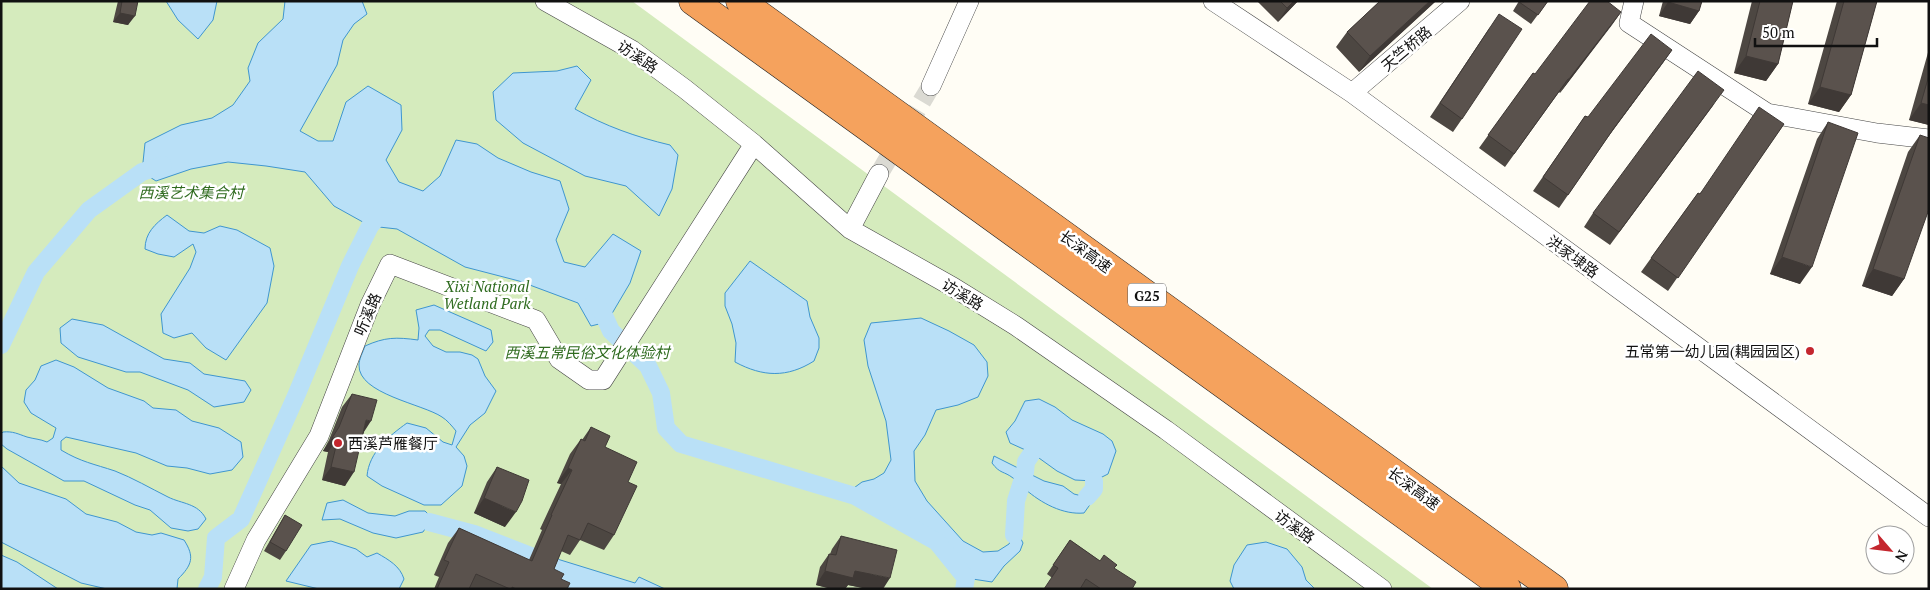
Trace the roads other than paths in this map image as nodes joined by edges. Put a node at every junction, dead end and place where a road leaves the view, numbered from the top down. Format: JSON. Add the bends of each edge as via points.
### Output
{"nodes":[{"id":1,"x":546,"y":1,"type":"edge"},
{"id":2,"x":693,"y":1,"type":"edge"},
{"id":3,"x":740,"y":1,"type":"edge"},
{"id":4,"x":969,"y":1,"type":"edge"},
{"id":5,"x":1213,"y":1,"type":"edge"},
{"id":6,"x":1460,"y":1,"type":"edge"},
{"id":7,"x":1634,"y":1,"type":"edge"},
{"id":8,"x":931,"y":86,"type":"tunnel mouth"},
{"id":9,"x":1352,"y":93,"type":"junction"},
{"id":10,"x":1929,"y":139,"type":"edge"},
{"id":11,"x":754,"y":144,"type":"junction"},
{"id":12,"x":879,"y":174,"type":"tunnel mouth"},
{"id":13,"x":850,"y":229,"type":"junction"},
{"id":14,"x":1929,"y":518,"type":"edge"},
{"id":15,"x":234,"y":589,"type":"edge"},
{"id":16,"x":1382,"y":589,"type":"edge"},
{"id":17,"x":1507,"y":589,"type":"edge"},
{"id":18,"x":1554,"y":589,"type":"edge"}],
"edges":[{"from":1,"to":11,"type":"street","name":"访溪路","via":[[632,50]]},
{"from":2,"to":17,"type":"highway","name":"长深高速","number":"G25"},
{"from":3,"to":18,"type":"highway","name":"长深高速","number":"G25"},
{"from":4,"to":8,"type":"street"},
{"from":5,"to":9,"type":"street","name":"洪家埭路"},
{"from":6,"to":9,"type":"street","name":"天竺桥路"},
{"from":7,"to":10,"type":"street","via":[[1629,23],[1767,113]]},
{"from":9,"to":14,"type":"street","name":"洪家埭路"},
{"from":11,"to":13,"type":"street","name":"访溪路"},
{"from":11,"to":15,"type":"street","name":"听溪路","via":[[603,380],[589,380],[559,359],[536,320],[390,264],[370,305],[319,436],[256,540]]},
{"from":12,"to":13,"type":"street"},
{"from":13,"to":16,"type":"street","name":"访溪路","via":[[1016,326],[1166,430]]}]}
